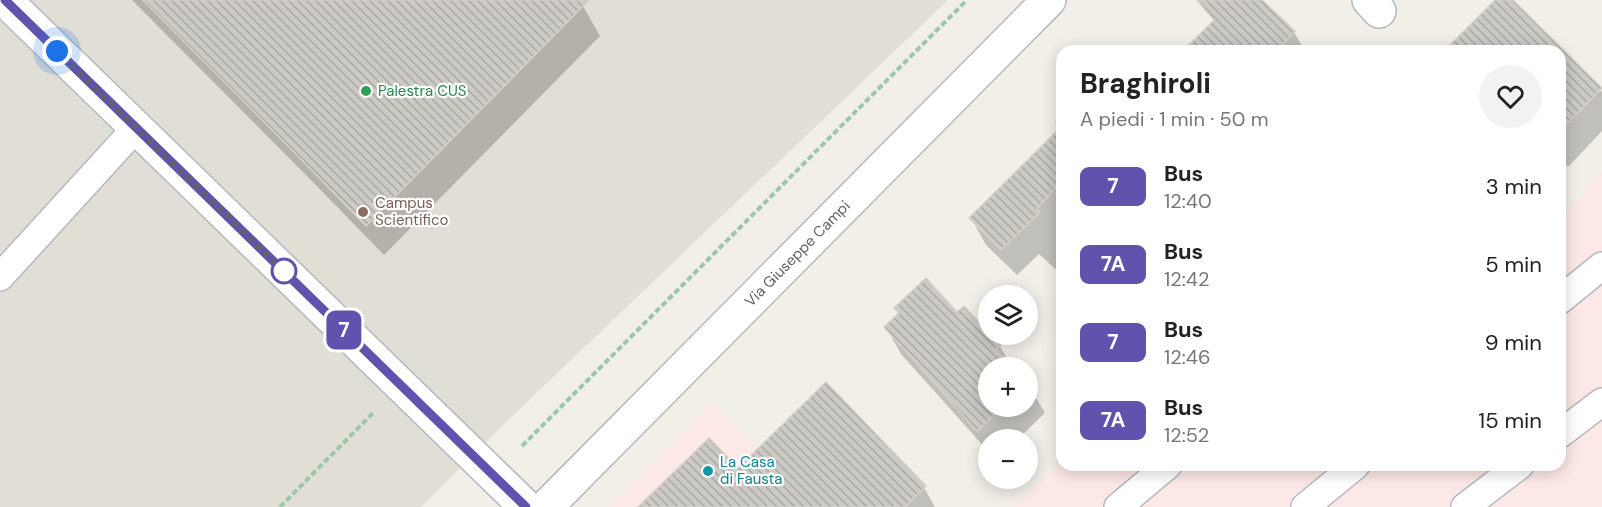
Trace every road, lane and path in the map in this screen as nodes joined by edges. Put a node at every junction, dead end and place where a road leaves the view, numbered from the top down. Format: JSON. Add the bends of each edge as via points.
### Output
{"nodes":[{"id":1,"x":5,"y":0,"type":"edge"},
{"id":2,"x":966,"y":0,"type":"edge"},
{"id":3,"x":1049,"y":0,"type":"edge"},
{"id":4,"x":136,"y":128,"type":"junction"},
{"id":5,"x":1602,"y":266,"type":"edge"},
{"id":6,"x":0,"y":277,"type":"edge"},
{"id":7,"x":1566,"y":295,"type":"edge"},
{"id":8,"x":401,"y":385,"type":"junction"},
{"id":9,"x":1602,"y":402,"type":"edge"},
{"id":10,"x":1566,"y":429,"type":"edge"},
{"id":11,"x":1161,"y":471,"type":"edge"},
{"id":12,"x":1349,"y":471,"type":"edge"},
{"id":13,"x":1512,"y":471,"type":"edge"},
{"id":14,"x":493,"y":475,"type":"junction"},
{"id":15,"x":280,"y":507,"type":"edge"},
{"id":16,"x":526,"y":507,"type":"edge"},
{"id":17,"x":546,"y":507,"type":"edge"},
{"id":18,"x":1118,"y":507,"type":"edge"},
{"id":19,"x":1305,"y":507,"type":"edge"},
{"id":20,"x":1465,"y":507,"type":"edge"}],
"edges":[{"from":1,"to":4,"type":"street"},
{"from":2,"to":14,"type":"path"},
{"from":3,"to":17,"type":"street","name":"Via Giuseppe Campi"},
{"from":4,"to":6,"type":"lane"},
{"from":4,"to":8,"type":"street"},
{"from":5,"to":7,"type":"lane"},
{"from":8,"to":14,"type":"street"},
{"from":8,"to":15,"type":"path"},
{"from":9,"to":10,"type":"lane"},
{"from":11,"to":18,"type":"lane"},
{"from":12,"to":19,"type":"lane"},
{"from":13,"to":20,"type":"lane"},
{"from":14,"to":16,"type":"street"}]}
